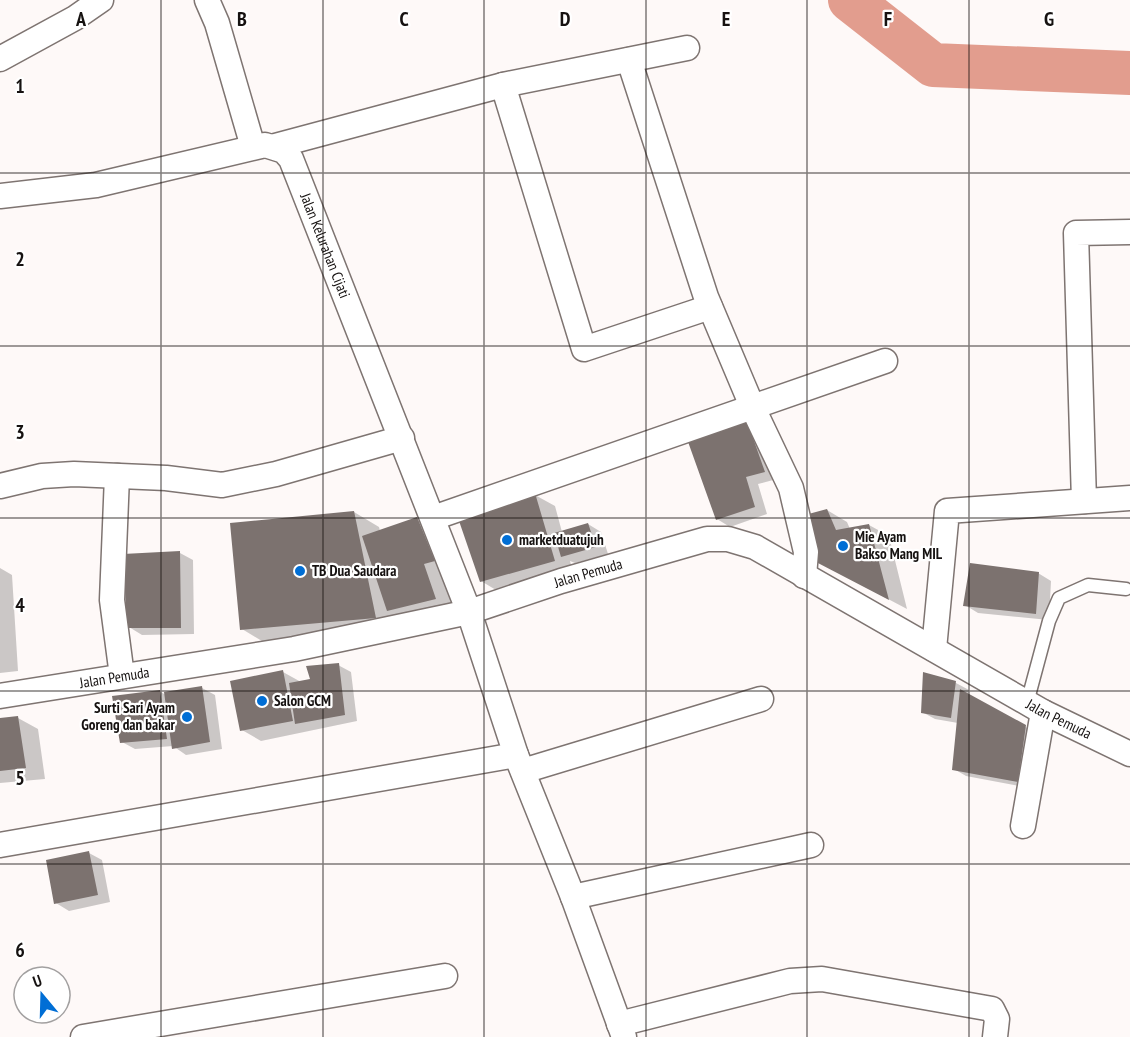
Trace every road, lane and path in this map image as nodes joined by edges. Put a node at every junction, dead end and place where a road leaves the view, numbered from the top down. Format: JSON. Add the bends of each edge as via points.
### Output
{"nodes":[{"id":1,"x":101,"y":0,"type":"edge"},
{"id":2,"x":207,"y":0,"type":"edge"},
{"id":3,"x":687,"y":48,"type":"dead end"},
{"id":4,"x":0,"y":59,"type":"edge"},
{"id":5,"x":629,"y":60,"type":"junction"},
{"id":6,"x":503,"y":85,"type":"junction"},
{"id":7,"x":264,"y":146,"type":"junction"},
{"id":8,"x":0,"y":196,"type":"edge"},
{"id":9,"x":1130,"y":232,"type":"edge"},
{"id":10,"x":710,"y":307,"type":"junction"},
{"id":11,"x":885,"y":361,"type":"dead end"},
{"id":12,"x":752,"y":406,"type":"junction"},
{"id":13,"x":402,"y":438,"type":"junction"},
{"id":14,"x":117,"y":476,"type":"junction"},
{"id":15,"x":0,"y":486,"type":"edge"},
{"id":16,"x":1130,"y":498,"type":"edge"},
{"id":17,"x":1084,"y":501,"type":"junction"},
{"id":18,"x":433,"y":518,"type":"junction"},
{"id":19,"x":804,"y":576,"type":"junction"},
{"id":20,"x":1126,"y":589,"type":"dead end"},
{"id":21,"x":470,"y":612,"type":"junction"},
{"id":22,"x":934,"y":649,"type":"junction"},
{"id":23,"x":122,"y":676,"type":"junction"},
{"id":24,"x":0,"y":696,"type":"edge"},
{"id":25,"x":761,"y":699,"type":"dead end"},
{"id":26,"x":1035,"y":708,"type":"junction"},
{"id":27,"x":1130,"y":754,"type":"edge"},
{"id":28,"x":519,"y":763,"type":"junction"},
{"id":29,"x":1023,"y":826,"type":"dead end"},
{"id":30,"x":0,"y":845,"type":"edge"},
{"id":31,"x":811,"y":845,"type":"dead end"},
{"id":32,"x":573,"y":897,"type":"junction"},
{"id":33,"x":445,"y":976,"type":"dead end"},
{"id":34,"x":621,"y":1030,"type":"edge"},
{"id":35,"x":83,"y":1037,"type":"edge"},
{"id":36,"x":995,"y":1037,"type":"edge"}],
"edges":[{"from":1,"to":4,"type":"street"},
{"from":2,"to":7,"type":"street"},
{"from":3,"to":5,"type":"street"},
{"from":5,"to":6,"type":"street"},
{"from":5,"to":10,"type":"street"},
{"from":6,"to":7,"type":"street"},
{"from":6,"to":10,"type":"street","via":[[584,349]]},
{"from":7,"to":8,"type":"street","via":[[96,185]]},
{"from":7,"to":13,"type":"street","name":"Jalan Kelurahan Cijati","via":[[291,159]]},
{"from":9,"to":17,"type":"street","via":[[1076,233]]},
{"from":10,"to":12,"type":"street"},
{"from":11,"to":12,"type":"street"},
{"from":12,"to":18,"type":"street"},
{"from":12,"to":19,"type":"street","via":[[791,488],[806,552]]},
{"from":13,"to":14,"type":"street","via":[[276,474],[222,484]]},
{"from":13,"to":18,"type":"street","name":"Jalan Kelurahan Cijati"},
{"from":14,"to":15,"type":"street","via":[[42,476]]},
{"from":14,"to":23,"type":"street","via":[[112,600]]},
{"from":16,"to":17,"type":"street"},
{"from":17,"to":22,"type":"street","via":[[947,511]]},
{"from":18,"to":21,"type":"street","name":"Jalan Kelurahan Cijati"},
{"from":19,"to":21,"type":"street","name":"Jalan Pemuda","via":[[755,547],[728,539],[707,539]]},
{"from":19,"to":22,"type":"street","name":"Jalan Pemuda"},
{"from":20,"to":26,"type":"lane","via":[[1088,585],[1059,598],[1049,621]]},
{"from":21,"to":23,"type":"street","name":"Jalan Pemuda","via":[[294,649]]},
{"from":21,"to":28,"type":"street","name":"Jalan Kelurahan Cijati"},
{"from":22,"to":26,"type":"street","name":"Jalan Pemuda"},
{"from":23,"to":24,"type":"street","name":"Jalan Pemuda"},
{"from":25,"to":28,"type":"street"},
{"from":26,"to":27,"type":"street","name":"Jalan Pemuda"},
{"from":26,"to":29,"type":"street"},
{"from":28,"to":30,"type":"street"},
{"from":28,"to":32,"type":"street","name":"Jalan Kelurahan Cijati"},
{"from":31,"to":32,"type":"street"},
{"from":32,"to":34,"type":"street","name":"Jalan Kelurahan Cijati"},
{"from":33,"to":35,"type":"street"},
{"from":34,"to":36,"type":"street","via":[[790,981],[822,979],[992,1009],[997,1019]]}]}
